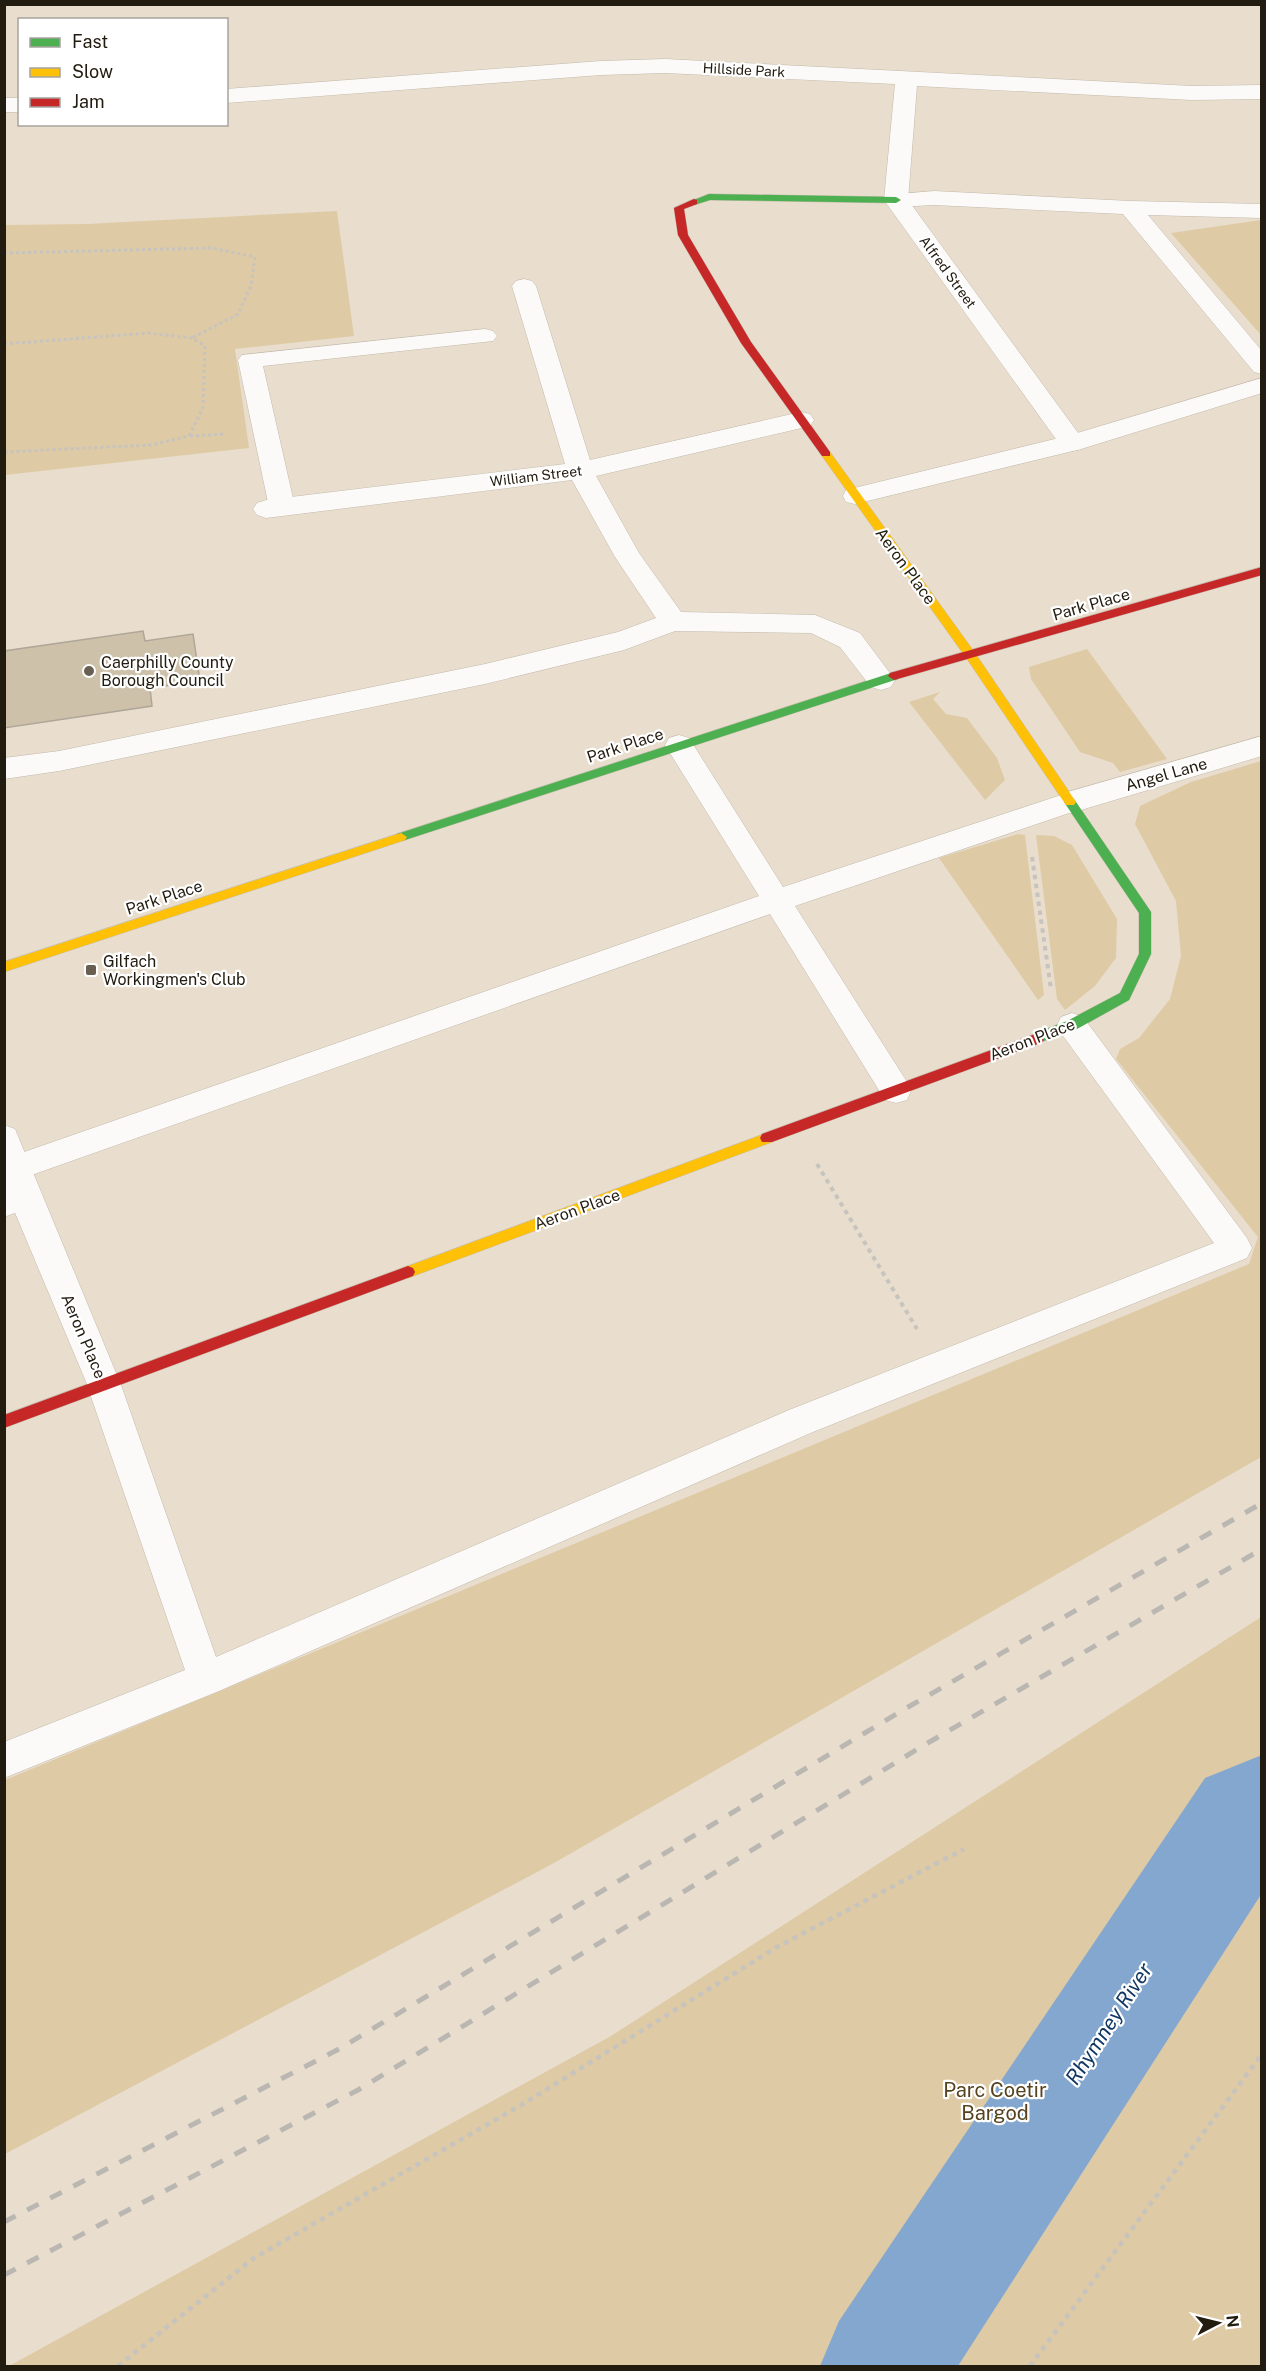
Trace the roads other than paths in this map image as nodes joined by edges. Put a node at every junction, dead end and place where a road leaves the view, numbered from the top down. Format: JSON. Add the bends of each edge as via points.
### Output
{"nodes":[{"id":1,"x":907,"y":78,"type":"junction"},
{"id":2,"x":1262,"y":92,"type":"edge"},
{"id":3,"x":228,"y":96,"type":"edge"},
{"id":4,"x":896,"y":200,"type":"junction"},
{"id":5,"x":1130,"y":208,"type":"junction"},
{"id":6,"x":1262,"y":211,"type":"edge"},
{"id":7,"x":524,"y":286,"type":"dead end"},
{"id":8,"x":485,"y":336,"type":"dead end"},
{"id":9,"x":1262,"y":367,"type":"edge"},
{"id":10,"x":1262,"y":385,"type":"edge"},
{"id":11,"x":801,"y":420,"type":"junction"},
{"id":12,"x":1072,"y":443,"type":"junction"},
{"id":13,"x":579,"y":471,"type":"junction"},
{"id":14,"x":855,"y":496,"type":"junction"},
{"id":15,"x":274,"y":508,"type":"joint"},
{"id":16,"x":1262,"y":571,"type":"edge"},
{"id":17,"x":673,"y":622,"type":"junction"},
{"id":18,"x":971,"y":656,"type":"junction"},
{"id":19,"x":881,"y":680,"type":"junction"},
{"id":20,"x":679,"y":745,"type":"junction"},
{"id":21,"x":1262,"y":746,"type":"edge"},
{"id":22,"x":4,"y":769,"type":"edge"},
{"id":23,"x":1071,"y":802,"type":"junction"},
{"id":24,"x":776,"y":901,"type":"junction"},
{"id":25,"x":4,"y":967,"type":"edge"},
{"id":26,"x":1064,"y":1028,"type":"junction"},
{"id":27,"x":896,"y":1091,"type":"junction"},
{"id":28,"x":12,"y":1177,"type":"edge"},
{"id":29,"x":104,"y":1385,"type":"junction"},
{"id":30,"x":4,"y":1422,"type":"edge"},
{"id":31,"x":206,"y":1679,"type":"junction"},
{"id":32,"x":4,"y":1760,"type":"edge"}],
"edges":[{"from":1,"to":2,"type":"street","name":"Hillside Park","via":[[1192,93]]},
{"from":1,"to":3,"type":"street","name":"Hillside Park","via":[[665,66]]},
{"from":1,"to":4,"type":"street"},
{"from":4,"to":5,"type":"lane","via":[[934,198]]},
{"from":4,"to":11,"type":"street","name":"Aeron Place","via":[[709,198],[679,208],[689,244],[746,343]]},
{"from":4,"to":12,"type":"street","name":"Alfred Street"},
{"from":5,"to":6,"type":"lane"},
{"from":5,"to":9,"type":"lane"},
{"from":7,"to":13,"type":"street"},
{"from":8,"to":15,"type":"lane","via":[[250,360]]},
{"from":10,"to":12,"type":"lane"},
{"from":11,"to":13,"type":"street","name":"William Street"},
{"from":11,"to":14,"type":"street","name":"Aeron Place"},
{"from":12,"to":14,"type":"lane"},
{"from":13,"to":15,"type":"street","name":"William Street"},
{"from":13,"to":17,"type":"street","via":[[628,557]]},
{"from":14,"to":18,"type":"street","name":"Aeron Place"},
{"from":16,"to":18,"type":"street","name":"Park Place"},
{"from":17,"to":19,"type":"street","via":[[815,624],[850,640]]},
{"from":17,"to":22,"type":"street","via":[[624,640],[485,674]]},
{"from":18,"to":19,"type":"street","name":"Park Place"},
{"from":18,"to":23,"type":"street","name":"Aeron Place"},
{"from":19,"to":20,"type":"street","name":"Park Place"},
{"from":20,"to":24,"type":"lane"},
{"from":20,"to":25,"type":"street","name":"Park Place"},
{"from":21,"to":23,"type":"street","name":"Angel Lane"},
{"from":23,"to":24,"type":"lane"},
{"from":23,"to":26,"type":"street","name":"Aeron Place","via":[[1145,912],[1145,954],[1125,996]]},
{"from":24,"to":27,"type":"lane"},
{"from":24,"to":28,"type":"lane"},
{"from":26,"to":27,"type":"street","name":"Aeron Place"},
{"from":26,"to":31,"type":"lane","via":[[1236,1248],[801,1421]]},
{"from":27,"to":29,"type":"street","name":"Aeron Place"},
{"from":28,"to":29,"type":"street","name":"Aeron Place"},
{"from":29,"to":30,"type":"street"},
{"from":29,"to":31,"type":"lane"},
{"from":31,"to":32,"type":"lane"}]}
